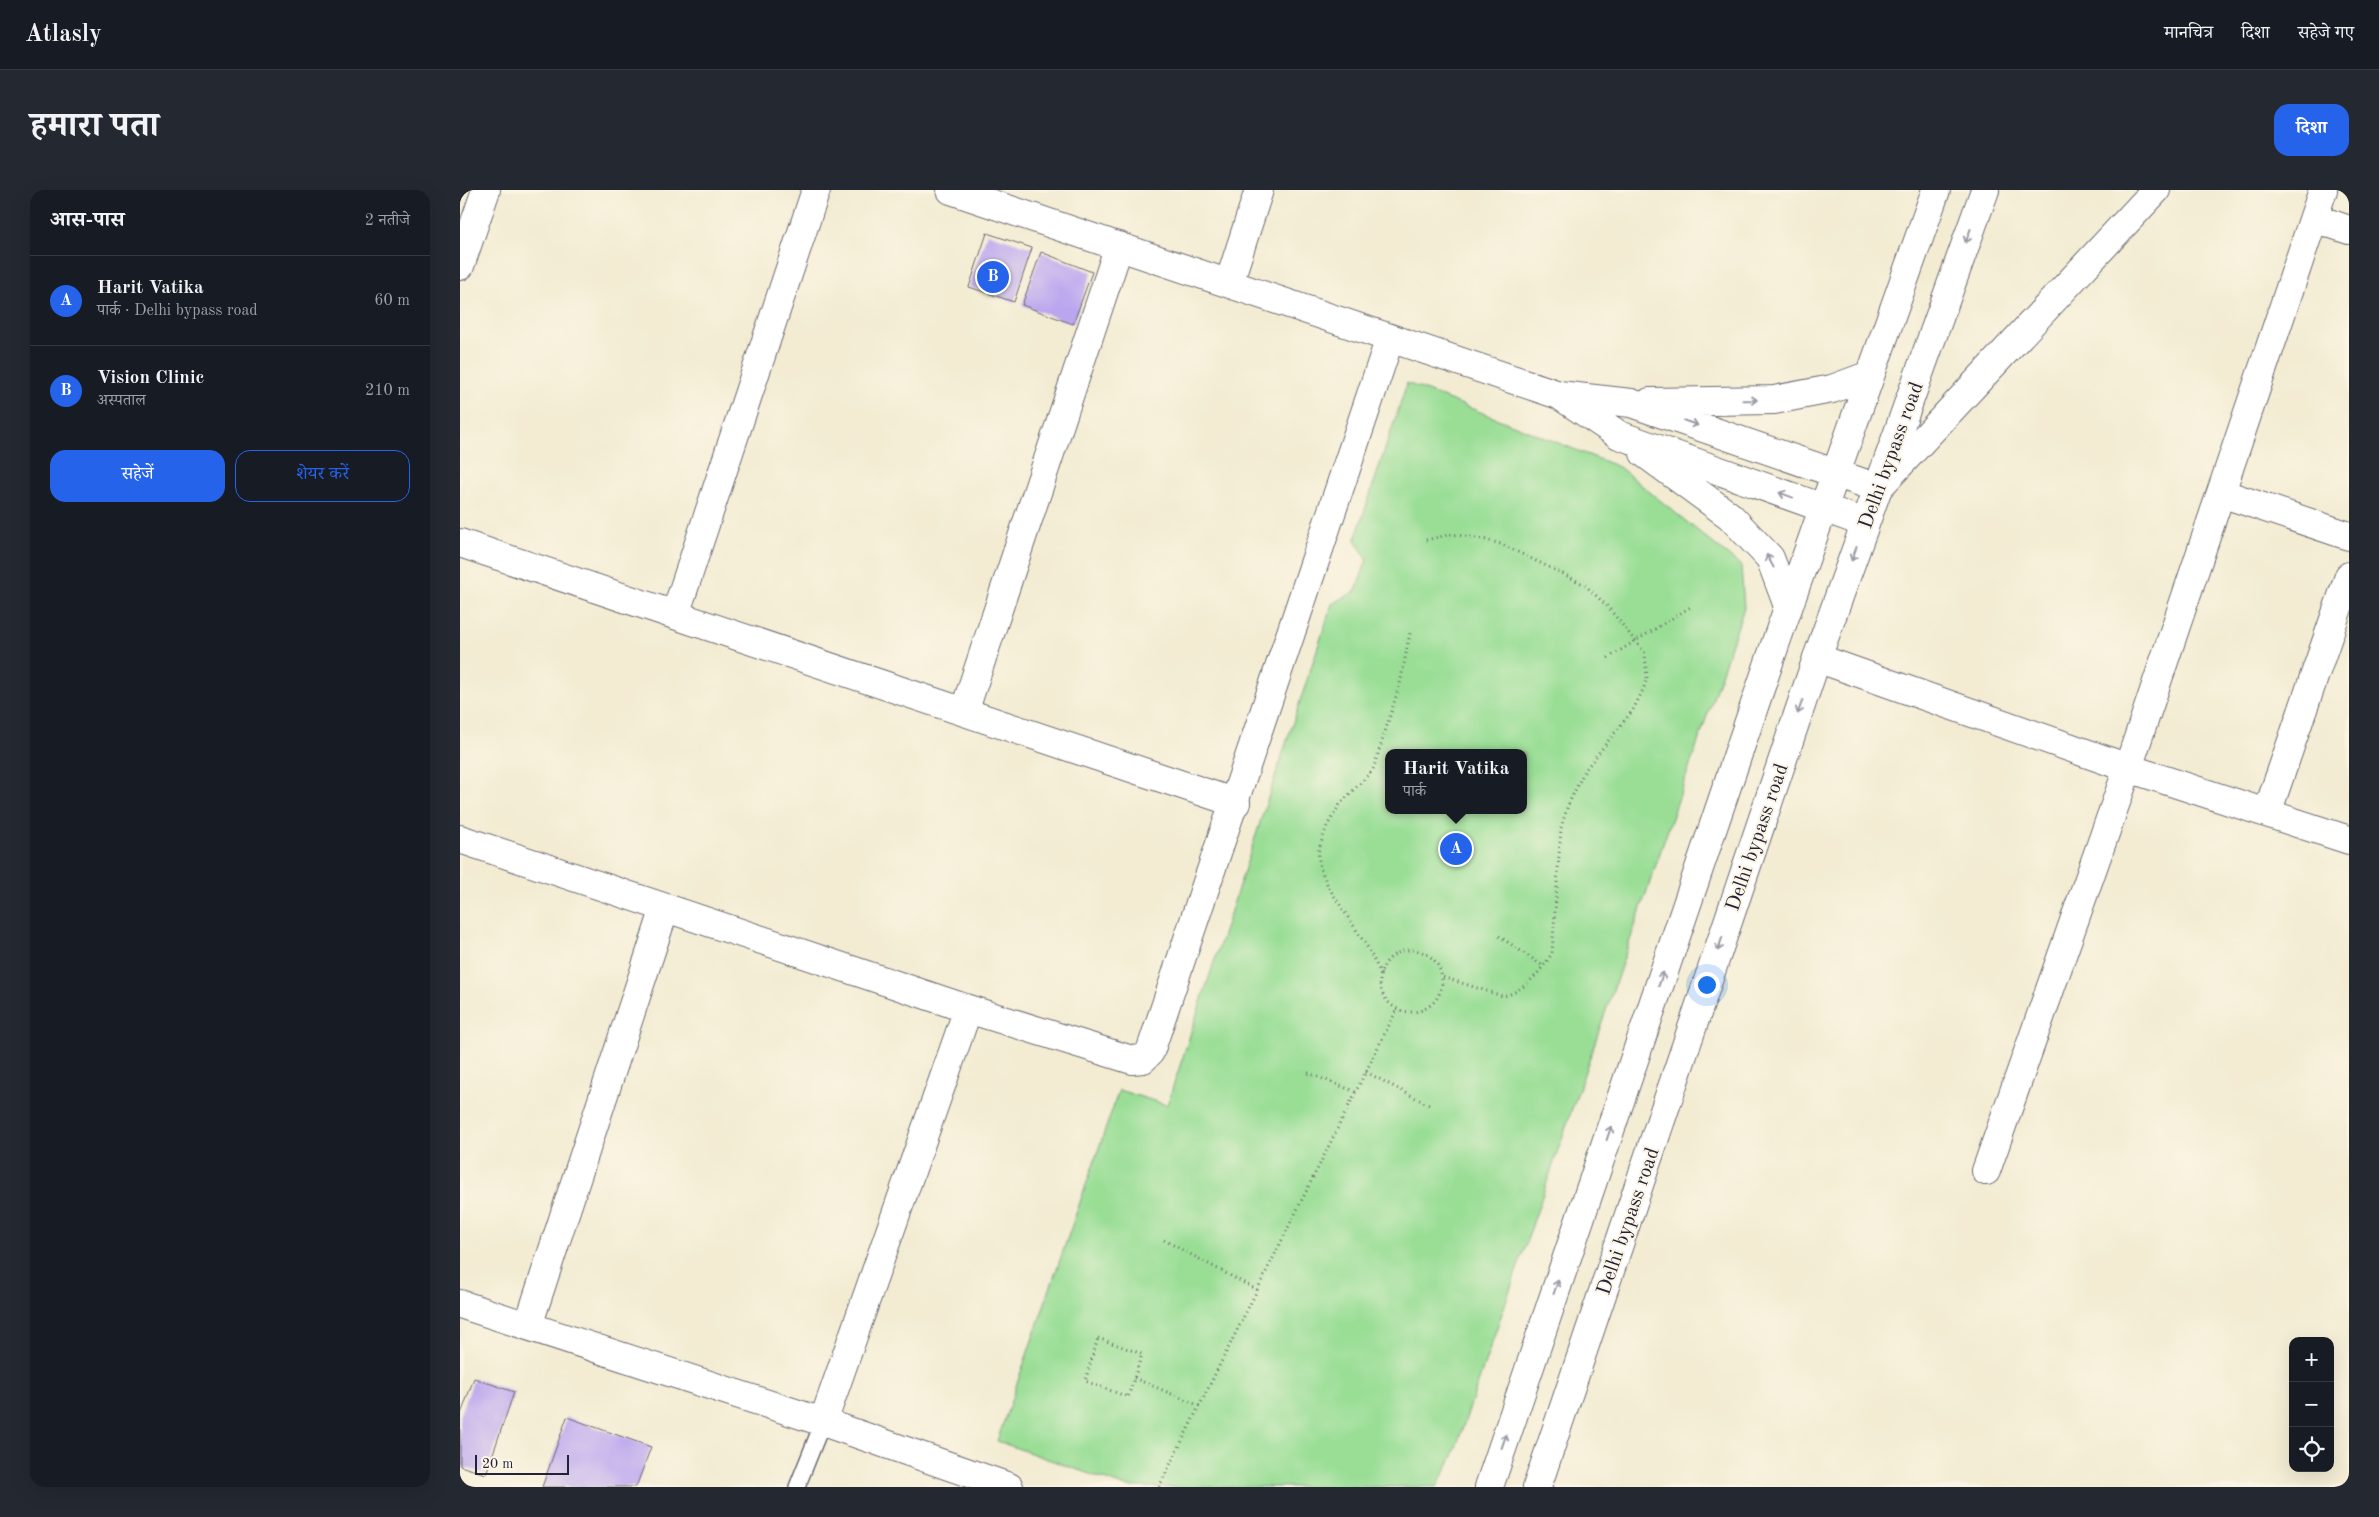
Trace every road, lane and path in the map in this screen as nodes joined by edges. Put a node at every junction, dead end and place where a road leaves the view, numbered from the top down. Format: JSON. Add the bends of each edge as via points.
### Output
{"nodes":[{"id":1,"x":486,"y":190,"type":"edge"},
{"id":2,"x":816,"y":190,"type":"edge"},
{"id":3,"x":951,"y":190,"type":"edge"},
{"id":4,"x":1260,"y":190,"type":"edge"},
{"id":5,"x":1936,"y":190,"type":"edge"},
{"id":6,"x":1984,"y":190,"type":"edge"},
{"id":7,"x":2156,"y":190,"type":"edge"},
{"id":8,"x":2324,"y":190,"type":"edge"},
{"id":9,"x":2314,"y":218,"type":"junction"},
{"id":10,"x":2349,"y":230,"type":"edge"},
{"id":11,"x":1119,"y":246,"type":"junction"},
{"id":12,"x":460,"y":266,"type":"edge"},
{"id":13,"x":1228,"y":283,"type":"junction"},
{"id":14,"x":1390,"y":338,"type":"junction"},
{"id":15,"x":1870,"y":375,"type":"junction"},
{"id":16,"x":1559,"y":395,"type":"junction"},
{"id":17,"x":1631,"y":402,"type":"junction"},
{"id":18,"x":1619,"y":435,"type":"junction"},
{"id":19,"x":1835,"y":473,"type":"junction"},
{"id":20,"x":1878,"y":488,"type":"junction"},
{"id":21,"x":2221,"y":494,"type":"junction"},
{"id":22,"x":1823,"y":508,"type":"junction"},
{"id":23,"x":1865,"y":523,"type":"junction"},
{"id":24,"x":2349,"y":536,"type":"edge"},
{"id":25,"x":1426,"y":540,"type":"dead end"},
{"id":26,"x":460,"y":543,"type":"edge"},
{"id":27,"x":2349,"y":576,"type":"edge"},
{"id":28,"x":1692,"y":606,"type":"dead end"},
{"id":29,"x":1788,"y":606,"type":"junction"},
{"id":30,"x":675,"y":615,"type":"junction"},
{"id":31,"x":1410,"y":633,"type":"dead end"},
{"id":32,"x":1636,"y":640,"type":"junction"},
{"id":33,"x":1608,"y":658,"type":"dead end"},
{"id":34,"x":1817,"y":658,"type":"junction"},
{"id":35,"x":964,"y":712,"type":"junction"},
{"id":36,"x":2128,"y":768,"type":"junction"},
{"id":37,"x":1236,"y":803,"type":"junction"},
{"id":38,"x":2266,"y":813,"type":"junction"},
{"id":39,"x":460,"y":839,"type":"edge"},
{"id":40,"x":2349,"y":840,"type":"edge"},
{"id":41,"x":665,"y":908,"type":"junction"},
{"id":42,"x":1499,"y":936,"type":"dead end"},
{"id":43,"x":1543,"y":966,"type":"junction"},
{"id":44,"x":1381,"y":974,"type":"junction"},
{"id":45,"x":1443,"y":977,"type":"junction"},
{"id":46,"x":968,"y":1009,"type":"junction"},
{"id":47,"x":1397,"y":1009,"type":"junction"},
{"id":48,"x":1366,"y":1072,"type":"junction"},
{"id":49,"x":1308,"y":1073,"type":"dead end"},
{"id":50,"x":1356,"y":1092,"type":"junction"},
{"id":51,"x":1431,"y":1106,"type":"dead end"},
{"id":52,"x":1986,"y":1171,"type":"dead end"},
{"id":53,"x":1164,"y":1240,"type":"dead end"},
{"id":54,"x":1257,"y":1290,"type":"junction"},
{"id":55,"x":460,"y":1304,"type":"edge"},
{"id":56,"x":528,"y":1326,"type":"junction"},
{"id":57,"x":1134,"y":1378,"type":"junction"},
{"id":58,"x":1200,"y":1406,"type":"junction"},
{"id":59,"x":823,"y":1422,"type":"junction"},
{"id":60,"x":797,"y":1487,"type":"edge"},
{"id":61,"x":1009,"y":1487,"type":"edge"},
{"id":62,"x":1159,"y":1487,"type":"edge"},
{"id":63,"x":1488,"y":1487,"type":"edge"},
{"id":64,"x":1537,"y":1487,"type":"edge"}],
"edges":[{"from":1,"to":12,"type":"street"},
{"from":2,"to":30,"type":"street"},
{"from":3,"to":11,"type":"street"},
{"from":4,"to":13,"type":"street"},
{"from":5,"to":15,"type":"street"},
{"from":6,"to":20,"type":"street","name":"Delhi bypass road","one_way":true},
{"from":7,"to":20,"type":"street"},
{"from":8,"to":9,"type":"street"},
{"from":9,"to":10,"type":"street"},
{"from":9,"to":21,"type":"street"},
{"from":11,"to":13,"type":"street"},
{"from":11,"to":35,"type":"street"},
{"from":13,"to":14,"type":"street"},
{"from":14,"to":16,"type":"street"},
{"from":14,"to":37,"type":"street"},
{"from":17,"to":15,"type":"street","one_way":true,"via":[[1774,400],[1832,389]]},
{"from":15,"to":19,"type":"street"},
{"from":16,"to":17,"type":"street"},
{"from":16,"to":18,"type":"street"},
{"from":17,"to":19,"type":"street","one_way":true},
{"from":22,"to":18,"type":"street","one_way":true},
{"from":29,"to":18,"type":"street","one_way":true,"via":[[1770,558],[1730,516]]},
{"from":19,"to":20,"type":"street"},
{"from":19,"to":22,"type":"street"},
{"from":20,"to":23,"type":"street","name":"Delhi bypass road"},
{"from":21,"to":24,"type":"street"},
{"from":21,"to":36,"type":"street"},
{"from":22,"to":23,"type":"street"},
{"from":22,"to":29,"type":"street"},
{"from":23,"to":34,"type":"street","name":"Delhi bypass road","one_way":true},
{"from":25,"to":32,"type":"path","via":[[1452,534],[1501,544],[1527,556],[1585,585]]},
{"from":26,"to":30,"type":"street"},
{"from":27,"to":38,"type":"street"},
{"from":28,"to":32,"type":"path"},
{"from":63,"to":29,"type":"street","one_way":true},
{"from":30,"to":35,"type":"street"},
{"from":31,"to":44,"type":"path","via":[[1400,684],[1373,770],[1340,804],[1327,826],[1318,852],[1320,868],[1329,888]]},
{"from":32,"to":33,"type":"path"},
{"from":32,"to":43,"type":"path","via":[[1647,666],[1643,690],[1633,710],[1585,770],[1560,828],[1552,953]]},
{"from":34,"to":36,"type":"street"},
{"from":34,"to":64,"type":"street","name":"Delhi bypass road","one_way":true},
{"from":35,"to":37,"type":"street"},
{"from":36,"to":38,"type":"street"},
{"from":36,"to":52,"type":"street"},
{"from":37,"to":46,"type":"street","via":[[1150,1052],[1143,1059],[1132,1060]]},
{"from":38,"to":40,"type":"street"},
{"from":39,"to":41,"type":"street"},
{"from":41,"to":46,"type":"street"},
{"from":41,"to":56,"type":"street"},
{"from":42,"to":43,"type":"path"},
{"from":43,"to":45,"type":"path","via":[[1512,995],[1502,996]]},
{"from":44,"to":45,"type":"path","via":[[1393,956],[1413,950],[1433,958]]},
{"from":44,"to":47,"type":"path","via":[[1383,995]]},
{"from":45,"to":47,"type":"path","via":[[1439,996],[1425,1010],[1406,1012]]},
{"from":46,"to":59,"type":"street"},
{"from":47,"to":48,"type":"path"},
{"from":48,"to":50,"type":"path"},
{"from":48,"to":51,"type":"path"},
{"from":49,"to":50,"type":"path"},
{"from":50,"to":54,"type":"path"},
{"from":53,"to":54,"type":"path"},
{"from":54,"to":58,"type":"path"},
{"from":55,"to":56,"type":"street"},
{"from":56,"to":59,"type":"street"},
{"from":57,"to":57,"type":"path","via":[[1128,1397],[1085,1381],[1098,1338],[1142,1354]]},
{"from":57,"to":58,"type":"path"},
{"from":58,"to":62,"type":"path"},
{"from":59,"to":60,"type":"lane"},
{"from":59,"to":61,"type":"street"}]}
